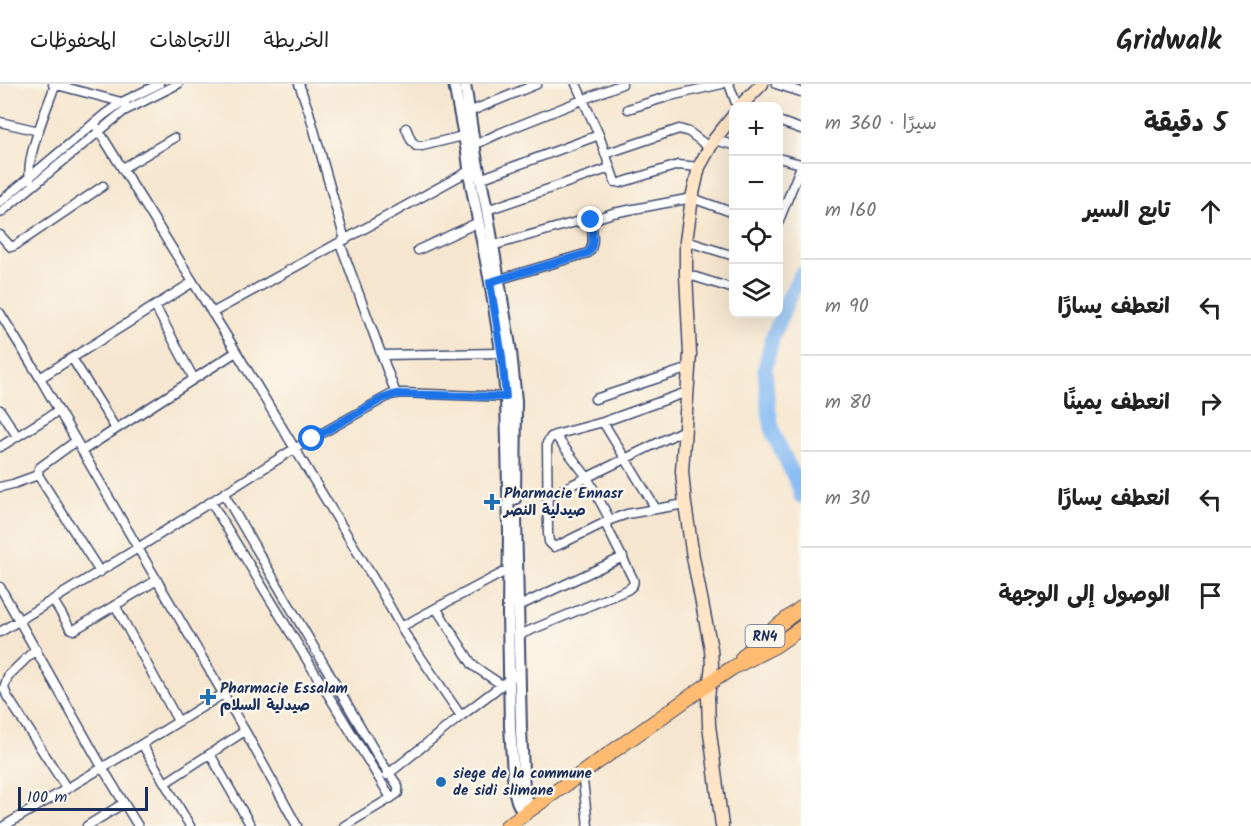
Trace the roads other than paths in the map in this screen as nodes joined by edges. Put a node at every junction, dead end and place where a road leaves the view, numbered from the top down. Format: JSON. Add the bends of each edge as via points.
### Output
{"nodes":[{"id":1,"x":54,"y":84,"type":"edge"},
{"id":2,"x":159,"y":84,"type":"edge"},
{"id":3,"x":178,"y":84,"type":"edge"},
{"id":4,"x":299,"y":84,"type":"edge"},
{"id":5,"x":454,"y":84,"type":"edge"},
{"id":6,"x":465,"y":84,"type":"edge"},
{"id":7,"x":537,"y":84,"type":"edge"},
{"id":8,"x":576,"y":84,"type":"edge"},
{"id":9,"x":622,"y":84,"type":"edge"},
{"id":10,"x":722,"y":84,"type":"edge"},
{"id":11,"x":729,"y":84,"type":"edge"},
{"id":12,"x":762,"y":84,"type":"edge"},
{"id":13,"x":776,"y":84,"type":"edge"},
{"id":14,"x":85,"y":88,"type":"edge"},
{"id":15,"x":801,"y":92,"type":"edge"},
{"id":16,"x":583,"y":100,"type":"junction"},
{"id":17,"x":737,"y":102,"type":"edge"},
{"id":18,"x":743,"y":102,"type":"edge"},
{"id":19,"x":126,"y":104,"type":"junction"},
{"id":20,"x":628,"y":109,"type":"dead end"},
{"id":21,"x":469,"y":112,"type":"junction"},
{"id":22,"x":0,"y":122,"type":"edge"},
{"id":23,"x":729,"y":122,"type":"edge"},
{"id":24,"x":783,"y":123,"type":"edge"},
{"id":25,"x":97,"y":126,"type":"junction"},
{"id":26,"x":406,"y":128,"type":"dead end"},
{"id":27,"x":801,"y":129,"type":"edge"},
{"id":28,"x":39,"y":131,"type":"junction"},
{"id":29,"x":599,"y":135,"type":"junction"},
{"id":30,"x":463,"y":136,"type":"junction"},
{"id":31,"x":174,"y":138,"type":"dead end"},
{"id":32,"x":712,"y":144,"type":"junction"},
{"id":33,"x":729,"y":145,"type":"edge"},
{"id":34,"x":470,"y":147,"type":"junction"},
{"id":35,"x":605,"y":154,"type":"junction"},
{"id":36,"x":783,"y":160,"type":"edge"},
{"id":37,"x":801,"y":165,"type":"edge"},
{"id":38,"x":699,"y":167,"type":"junction"},
{"id":39,"x":123,"y":168,"type":"junction"},
{"id":40,"x":474,"y":168,"type":"junction"},
{"id":41,"x":610,"y":168,"type":"junction"},
{"id":42,"x":29,"y":177,"type":"junction"},
{"id":43,"x":480,"y":179,"type":"junction"},
{"id":44,"x":34,"y":185,"type":"junction"},
{"id":45,"x":103,"y":186,"type":"dead end"},
{"id":46,"x":692,"y":198,"type":"junction"},
{"id":47,"x":0,"y":202,"type":"edge"},
{"id":48,"x":488,"y":210,"type":"junction"},
{"id":49,"x":783,"y":210,"type":"edge"},
{"id":50,"x":729,"y":211,"type":"edge"},
{"id":51,"x":0,"y":213,"type":"edge"},
{"id":52,"x":591,"y":220,"type":"junction"},
{"id":53,"x":479,"y":222,"type":"junction"},
{"id":54,"x":0,"y":235,"type":"edge"},
{"id":55,"x":343,"y":241,"type":"junction"},
{"id":56,"x":686,"y":241,"type":"junction"},
{"id":57,"x":488,"y":247,"type":"junction"},
{"id":58,"x":418,"y":250,"type":"dead end"},
{"id":59,"x":729,"y":254,"type":"edge"},
{"id":60,"x":686,"y":274,"type":"junction"},
{"id":61,"x":494,"y":281,"type":"junction"},
{"id":62,"x":193,"y":282,"type":"junction"},
{"id":63,"x":729,"y":287,"type":"edge"},
{"id":64,"x":155,"y":306,"type":"junction"},
{"id":65,"x":0,"y":313,"type":"edge"},
{"id":66,"x":212,"y":313,"type":"junction"},
{"id":67,"x":503,"y":330,"type":"junction"},
{"id":68,"x":236,"y":352,"type":"junction"},
{"id":69,"x":501,"y":353,"type":"junction"},
{"id":70,"x":382,"y":355,"type":"junction"},
{"id":71,"x":72,"y":358,"type":"junction"},
{"id":72,"x":689,"y":368,"type":"junction"},
{"id":73,"x":40,"y":378,"type":"junction"},
{"id":74,"x":194,"y":379,"type":"junction"},
{"id":75,"x":687,"y":392,"type":"junction"},
{"id":76,"x":396,"y":394,"type":"junction"},
{"id":77,"x":511,"y":397,"type":"junction"},
{"id":78,"x":595,"y":399,"type":"dead end"},
{"id":79,"x":0,"y":410,"type":"edge"},
{"id":80,"x":58,"y":411,"type":"junction"},
{"id":81,"x":603,"y":422,"type":"junction"},
{"id":82,"x":116,"y":429,"type":"junction"},
{"id":83,"x":684,"y":430,"type":"junction"},
{"id":84,"x":555,"y":435,"type":"junction"},
{"id":85,"x":17,"y":436,"type":"junction"},
{"id":86,"x":75,"y":441,"type":"junction"},
{"id":87,"x":0,"y":447,"type":"edge"},
{"id":88,"x":294,"y":449,"type":"junction"},
{"id":89,"x":82,"y":452,"type":"junction"},
{"id":90,"x":625,"y":459,"type":"junction"},
{"id":91,"x":38,"y":475,"type":"junction"},
{"id":92,"x":587,"y":477,"type":"junction"},
{"id":93,"x":0,"y":487,"type":"edge"},
{"id":94,"x":224,"y":494,"type":"junction"},
{"id":95,"x":547,"y":497,"type":"junction"},
{"id":96,"x":211,"y":502,"type":"junction"},
{"id":97,"x":685,"y":504,"type":"junction"},
{"id":98,"x":656,"y":509,"type":"junction"},
{"id":99,"x":608,"y":521,"type":"junction"},
{"id":100,"x":138,"y":549,"type":"junction"},
{"id":101,"x":622,"y":557,"type":"junction"},
{"id":102,"x":508,"y":570,"type":"junction"},
{"id":103,"x":100,"y":572,"type":"junction"},
{"id":104,"x":157,"y":580,"type":"junction"},
{"id":105,"x":0,"y":587,"type":"edge"},
{"id":106,"x":53,"y":600,"type":"junction"},
{"id":107,"x":116,"y":605,"type":"junction"},
{"id":108,"x":519,"y":606,"type":"junction"},
{"id":109,"x":436,"y":608,"type":"junction"},
{"id":110,"x":801,"y":608,"type":"edge"},
{"id":111,"x":20,"y":620,"type":"junction"},
{"id":112,"x":401,"y":627,"type":"junction"},
{"id":113,"x":801,"y":628,"type":"edge"},
{"id":114,"x":0,"y":632,"type":"edge"},
{"id":115,"x":519,"y":635,"type":"junction"},
{"id":116,"x":312,"y":645,"type":"junction"},
{"id":117,"x":36,"y":649,"type":"junction"},
{"id":118,"x":302,"y":651,"type":"junction"},
{"id":119,"x":732,"y":668,"type":"junction"},
{"id":120,"x":519,"y":672,"type":"junction"},
{"id":121,"x":4,"y":679,"type":"edge"},
{"id":122,"x":505,"y":682,"type":"junction"},
{"id":123,"x":711,"y":682,"type":"junction"},
{"id":124,"x":223,"y":694,"type":"junction"},
{"id":125,"x":461,"y":716,"type":"junction"},
{"id":126,"x":178,"y":722,"type":"junction"},
{"id":127,"x":245,"y":731,"type":"junction"},
{"id":128,"x":363,"y":732,"type":"junction"},
{"id":129,"x":354,"y":736,"type":"junction"},
{"id":130,"x":142,"y":744,"type":"junction"},
{"id":131,"x":210,"y":754,"type":"junction"},
{"id":132,"x":102,"y":767,"type":"junction"},
{"id":133,"x":582,"y":772,"type":"junction"},
{"id":134,"x":389,"y":773,"type":"junction"},
{"id":135,"x":380,"y":779,"type":"junction"},
{"id":136,"x":165,"y":783,"type":"junction"},
{"id":137,"x":67,"y":789,"type":"junction"},
{"id":138,"x":391,"y":798,"type":"junction"},
{"id":139,"x":124,"y":803,"type":"junction"},
{"id":140,"x":526,"y":812,"type":"junction"},
{"id":141,"x":4,"y":826,"type":"edge"},
{"id":142,"x":89,"y":826,"type":"edge"},
{"id":143,"x":138,"y":826,"type":"edge"},
{"id":144,"x":190,"y":826,"type":"edge"},
{"id":145,"x":252,"y":826,"type":"edge"},
{"id":146,"x":297,"y":826,"type":"edge"},
{"id":147,"x":344,"y":826,"type":"edge"},
{"id":148,"x":507,"y":826,"type":"edge"},
{"id":149,"x":588,"y":826,"type":"edge"},
{"id":150,"x":722,"y":826,"type":"edge"}],
"edges":[{"from":1,"to":14,"type":"street"},
{"from":1,"to":28,"type":"street"},
{"from":2,"to":19,"type":"street"},
{"from":3,"to":19,"type":"street"},
{"from":4,"to":55,"type":"street"},
{"from":5,"to":30,"type":"street"},
{"from":6,"to":21,"type":"street"},
{"from":7,"to":21,"type":"street"},
{"from":8,"to":16,"type":"street"},
{"from":9,"to":16,"type":"street"},
{"from":10,"to":20,"type":"street"},
{"from":11,"to":17,"type":"street"},
{"from":12,"to":18,"type":"main road"},
{"from":13,"to":15,"type":"street"},
{"from":14,"to":19,"type":"street"},
{"from":16,"to":29,"type":"street"},
{"from":16,"to":34,"type":"street"},
{"from":19,"to":25,"type":"street"},
{"from":21,"to":34,"type":"street"},
{"from":22,"to":28,"type":"street"},
{"from":23,"to":32,"type":"main road"},
{"from":24,"to":27,"type":"street"},
{"from":25,"to":39,"type":"street"},
{"from":25,"to":42,"type":"street"},
{"from":25,"to":44,"type":"street"},
{"from":26,"to":30,"type":"street","via":[[416,146]]},
{"from":28,"to":42,"type":"street"},
{"from":29,"to":35,"type":"street"},
{"from":29,"to":43,"type":"street"},
{"from":30,"to":34,"type":"street"},
{"from":31,"to":39,"type":"street"},
{"from":32,"to":33,"type":"street"},
{"from":32,"to":35,"type":"street","via":[[679,129]]},
{"from":32,"to":38,"type":"main road"},
{"from":34,"to":40,"type":"street"},
{"from":35,"to":41,"type":"street"},
{"from":36,"to":37,"type":"street"},
{"from":37,"to":49,"type":"street"},
{"from":38,"to":41,"type":"street","via":[[678,165],[618,183]]},
{"from":38,"to":46,"type":"main road"},
{"from":39,"to":62,"type":"street"},
{"from":40,"to":43,"type":"street"},
{"from":40,"to":53,"type":"street"},
{"from":40,"to":55,"type":"street"},
{"from":41,"to":48,"type":"street"},
{"from":42,"to":44,"type":"street"},
{"from":42,"to":47,"type":"street"},
{"from":43,"to":48,"type":"street"},
{"from":44,"to":51,"type":"street"},
{"from":45,"to":54,"type":"street","via":[[16,245],[11,247]]},
{"from":46,"to":50,"type":"street"},
{"from":46,"to":52,"type":"street"},
{"from":46,"to":56,"type":"main road"},
{"from":48,"to":57,"type":"street"},
{"from":52,"to":57,"type":"street"},
{"from":52,"to":61,"type":"street","via":[[592,250],[588,253]]},
{"from":53,"to":57,"type":"street"},
{"from":53,"to":58,"type":"street"},
{"from":55,"to":66,"type":"street"},
{"from":55,"to":70,"type":"street"},
{"from":56,"to":59,"type":"street"},
{"from":56,"to":60,"type":"main road"},
{"from":57,"to":61,"type":"street"},
{"from":60,"to":63,"type":"street"},
{"from":60,"to":72,"type":"main road"},
{"from":61,"to":67,"type":"street"},
{"from":62,"to":64,"type":"street"},
{"from":62,"to":66,"type":"street"},
{"from":64,"to":71,"type":"street"},
{"from":64,"to":74,"type":"street"},
{"from":65,"to":73,"type":"street"},
{"from":66,"to":68,"type":"street"},
{"from":67,"to":69,"type":"street"},
{"from":67,"to":77,"type":"street"},
{"from":68,"to":74,"type":"street"},
{"from":68,"to":88,"type":"street"},
{"from":69,"to":70,"type":"street"},
{"from":69,"to":77,"type":"street"},
{"from":70,"to":76,"type":"street"},
{"from":71,"to":73,"type":"street"},
{"from":71,"to":82,"type":"street"},
{"from":72,"to":75,"type":"main road"},
{"from":72,"to":78,"type":"street"},
{"from":73,"to":80,"type":"street"},
{"from":74,"to":82,"type":"street"},
{"from":75,"to":81,"type":"street"},
{"from":75,"to":83,"type":"main road"},
{"from":76,"to":77,"type":"street"},
{"from":76,"to":88,"type":"street"},
{"from":77,"to":102,"type":"street"},
{"from":77,"to":108,"type":"street"},
{"from":79,"to":85,"type":"street"},
{"from":80,"to":85,"type":"street"},
{"from":80,"to":86,"type":"street"},
{"from":81,"to":84,"type":"street"},
{"from":81,"to":90,"type":"street"},
{"from":82,"to":89,"type":"street"},
{"from":83,"to":90,"type":"street"},
{"from":83,"to":97,"type":"main road"},
{"from":84,"to":92,"type":"street"},
{"from":84,"to":95,"type":"street","via":[[547,443]]},
{"from":85,"to":87,"type":"street"},
{"from":86,"to":89,"type":"street"},
{"from":86,"to":91,"type":"street","via":[[39,468]]},
{"from":88,"to":94,"type":"street"},
{"from":88,"to":112,"type":"street"},
{"from":89,"to":100,"type":"street"},
{"from":90,"to":92,"type":"street"},
{"from":90,"to":98,"type":"street"},
{"from":91,"to":93,"type":"street"},
{"from":91,"to":103,"type":"street"},
{"from":92,"to":95,"type":"street"},
{"from":92,"to":99,"type":"street"},
{"from":94,"to":96,"type":"street"},
{"from":94,"to":116,"type":"street"},
{"from":95,"to":99,"type":"street","via":[[552,546]]},
{"from":96,"to":100,"type":"street"},
{"from":96,"to":118,"type":"street"},
{"from":97,"to":98,"type":"street"},
{"from":97,"to":123,"type":"main road","via":[[711,649]]},
{"from":98,"to":99,"type":"street"},
{"from":99,"to":101,"type":"street"},
{"from":100,"to":103,"type":"street"},
{"from":100,"to":104,"type":"street"},
{"from":101,"to":108,"type":"street"},
{"from":101,"to":115,"type":"street","via":[[633,579],[630,589]]},
{"from":102,"to":109,"type":"street"},
{"from":102,"to":122,"type":"street"},
{"from":103,"to":106,"type":"street"},
{"from":104,"to":107,"type":"street"},
{"from":104,"to":124,"type":"street"},
{"from":105,"to":111,"type":"street"},
{"from":106,"to":107,"type":"street","via":[[74,630]]},
{"from":106,"to":111,"type":"street"},
{"from":107,"to":126,"type":"street"},
{"from":108,"to":115,"type":"street"},
{"from":109,"to":112,"type":"street"},
{"from":109,"to":122,"type":"street","via":[[472,664]]},
{"from":110,"to":119,"type":"main road","number":"RN4","via":[[763,637]]},
{"from":111,"to":114,"type":"street"},
{"from":111,"to":117,"type":"street"},
{"from":112,"to":125,"type":"street"},
{"from":113,"to":119,"type":"main road","number":"RN4","via":[[776,646]]},
{"from":115,"to":120,"type":"street"},
{"from":116,"to":118,"type":"street"},
{"from":116,"to":128,"type":"street"},
{"from":117,"to":121,"type":"street"},
{"from":117,"to":132,"type":"street"},
{"from":118,"to":129,"type":"street"},
{"from":119,"to":123,"type":"main road","number":"RN4"},
{"from":120,"to":122,"type":"street"},
{"from":120,"to":140,"type":"street"},
{"from":121,"to":137,"type":"street","via":[[7,696]]},
{"from":122,"to":125,"type":"street"},
{"from":122,"to":140,"type":"street","via":[[514,783],[517,801]]},
{"from":123,"to":133,"type":"main road","number":"RN4"},
{"from":123,"to":150,"type":"main road","via":[[709,725]]},
{"from":124,"to":126,"type":"street"},
{"from":124,"to":127,"type":"street"},
{"from":125,"to":134,"type":"street"},
{"from":126,"to":130,"type":"street"},
{"from":127,"to":131,"type":"street"},
{"from":127,"to":146,"type":"street"},
{"from":128,"to":129,"type":"street"},
{"from":128,"to":134,"type":"street"},
{"from":129,"to":135,"type":"street"},
{"from":130,"to":132,"type":"street"},
{"from":130,"to":136,"type":"street"},
{"from":131,"to":136,"type":"street"},
{"from":131,"to":145,"type":"street"},
{"from":132,"to":137,"type":"street"},
{"from":132,"to":139,"type":"street"},
{"from":133,"to":140,"type":"main road","number":"RN4"},
{"from":133,"to":149,"type":"street"},
{"from":134,"to":135,"type":"street"},
{"from":134,"to":138,"type":"street","via":[[398,789]]},
{"from":135,"to":138,"type":"street"},
{"from":136,"to":144,"type":"street"},
{"from":137,"to":141,"type":"street"},
{"from":138,"to":147,"type":"street"},
{"from":139,"to":142,"type":"street"},
{"from":139,"to":143,"type":"street"},
{"from":140,"to":148,"type":"main road","number":"RN4"}]}
